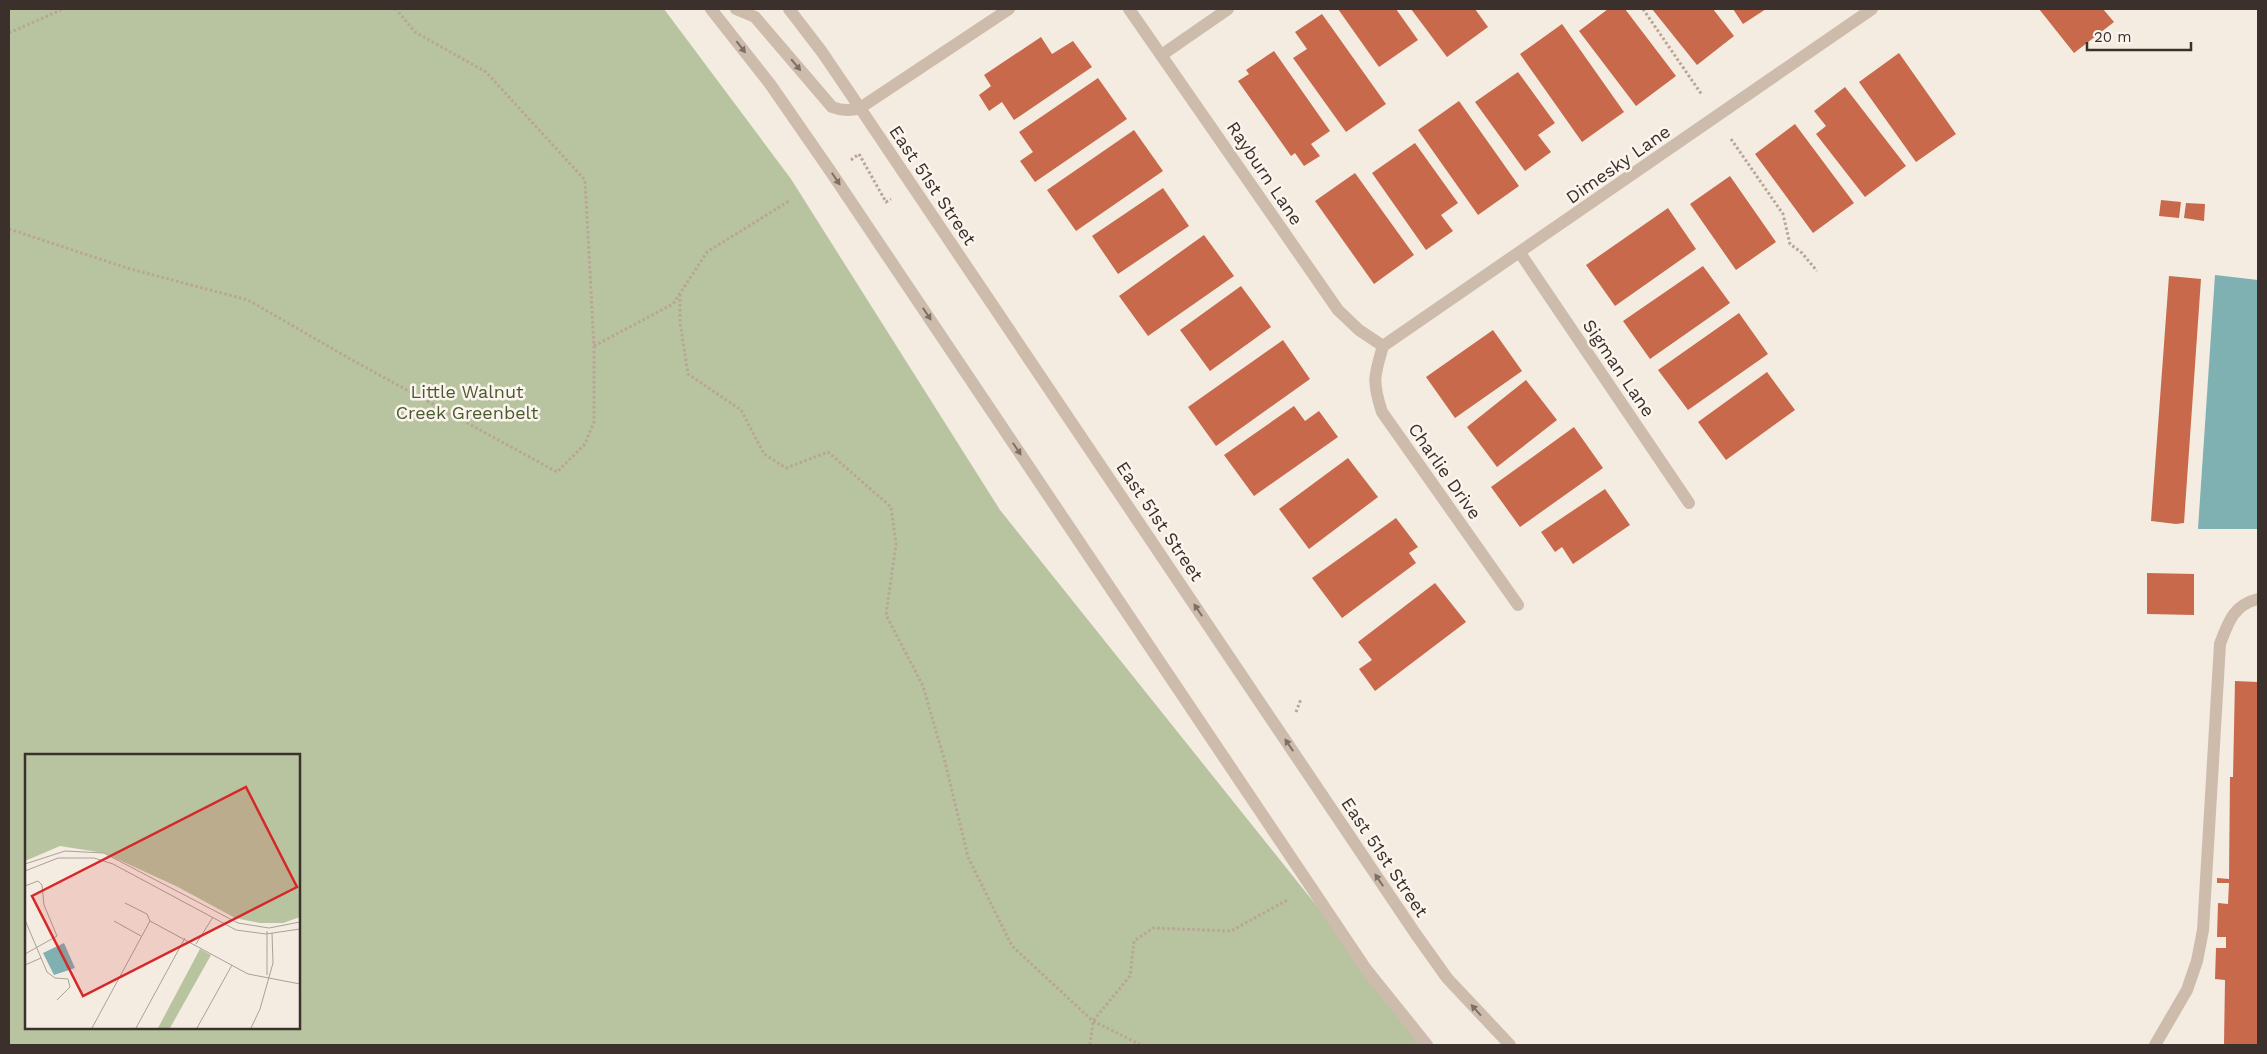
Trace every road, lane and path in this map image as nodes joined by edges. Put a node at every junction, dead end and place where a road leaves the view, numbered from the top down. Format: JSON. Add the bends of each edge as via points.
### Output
{"nodes":[{"id":1,"x":64,"y":9,"type":"edge"},
{"id":2,"x":396,"y":9,"type":"edge"},
{"id":3,"x":711,"y":9,"type":"edge"},
{"id":4,"x":736,"y":9,"type":"edge"},
{"id":5,"x":789,"y":9,"type":"edge"},
{"id":6,"x":1009,"y":9,"type":"edge"},
{"id":7,"x":1129,"y":9,"type":"edge"},
{"id":8,"x":1228,"y":9,"type":"edge"},
{"id":9,"x":1644,"y":9,"type":"edge"},
{"id":10,"x":1872,"y":9,"type":"edge"},
{"id":11,"x":9,"y":33,"type":"edge"},
{"id":12,"x":1163,"y":54,"type":"junction"},
{"id":13,"x":1702,"y":95,"type":"dead end"},
{"id":14,"x":860,"y":108,"type":"junction"},
{"id":15,"x":1731,"y":138,"type":"dead end"},
{"id":16,"x":847,"y":162,"type":"dead end"},
{"id":17,"x":896,"y":196,"type":"dead end"},
{"id":18,"x":789,"y":201,"type":"dead end"},
{"id":19,"x":9,"y":228,"type":"edge"},
{"id":20,"x":1520,"y":253,"type":"junction"},
{"id":21,"x":1817,"y":271,"type":"dead end"},
{"id":22,"x":680,"y":294,"type":"junction"},
{"id":23,"x":594,"y":346,"type":"junction"},
{"id":24,"x":1383,"y":346,"type":"junction"},
{"id":25,"x":1689,"y":503,"type":"dead end"},
{"id":26,"x":2258,"y":599,"type":"edge"},
{"id":27,"x":1518,"y":605,"type":"dead end"},
{"id":28,"x":1310,"y":885,"type":"junction"},
{"id":29,"x":1093,"y":1021,"type":"junction"},
{"id":30,"x":1090,"y":1045,"type":"edge"},
{"id":31,"x":1141,"y":1045,"type":"edge"},
{"id":32,"x":1427,"y":1045,"type":"edge"},
{"id":33,"x":1510,"y":1045,"type":"edge"},
{"id":34,"x":2155,"y":1045,"type":"edge"}],
"edges":[{"from":1,"to":11,"type":"path"},
{"from":2,"to":23,"type":"path","via":[[415,32],[486,72],[585,180]]},
{"from":3,"to":28,"type":"street","one_way":true,"via":[[770,84],[832,172]]},
{"from":4,"to":14,"type":"street","one_way":true,"via":[[755,18],[832,107],[852,111]]},
{"from":5,"to":14,"type":"street","name":"East 51st Street"},
{"from":6,"to":14,"type":"street"},
{"from":7,"to":12,"type":"street","name":"Rayburn Lane"},
{"from":8,"to":12,"type":"street"},
{"from":9,"to":13,"type":"path"},
{"from":10,"to":20,"type":"street","name":"Dimesky Lane"},
{"from":12,"to":24,"type":"street","name":"Rayburn Lane","via":[[1338,310]]},
{"from":33,"to":14,"type":"street","name":"East 51st Street","one_way":true,"via":[[1447,978],[1415,933]]},
{"from":15,"to":21,"type":"path","via":[[1782,214],[1790,244]]},
{"from":16,"to":17,"type":"path","via":[[859,154],[886,202]]},
{"from":18,"to":22,"type":"path","via":[[707,252]]},
{"from":19,"to":23,"type":"path","via":[[127,268],[248,300],[557,472],[585,444],[594,422]]},
{"from":20,"to":24,"type":"street","name":"Dimesky Lane"},
{"from":20,"to":25,"type":"street","name":"Sigman Lane"},
{"from":22,"to":23,"type":"path","via":[[673,304]]},
{"from":22,"to":29,"type":"path","via":[[680,322],[688,374],[740,410],[764,454],[786,468],[828,452],[891,507],[896,544],[886,616],[923,686],[968,858],[1012,946]]},
{"from":24,"to":27,"type":"street","name":"Charlie Drive","via":[[1374,377],[1382,412]]},
{"from":26,"to":34,"type":"street","via":[[2248,601],[2230,617],[2220,644],[2203,930],[2187,990]]},
{"from":28,"to":29,"type":"path","via":[[1231,931],[1153,928],[1134,941],[1130,976]]},
{"from":28,"to":32,"type":"street","via":[[1366,969]]},
{"from":29,"to":30,"type":"path"},
{"from":29,"to":31,"type":"path"}]}
